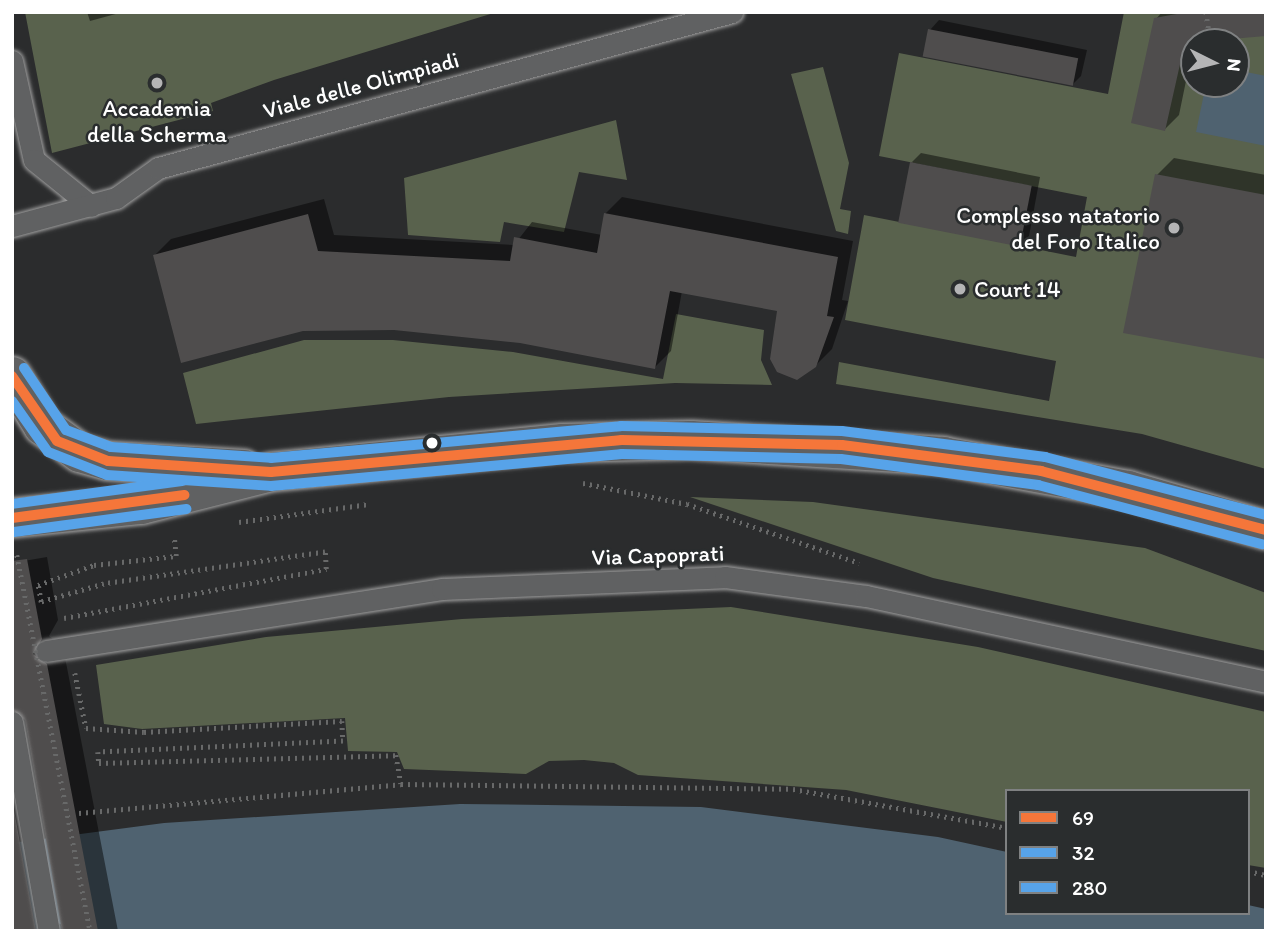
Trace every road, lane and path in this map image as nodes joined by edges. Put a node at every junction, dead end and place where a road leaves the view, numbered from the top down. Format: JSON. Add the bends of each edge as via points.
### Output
{"nodes":[{"id":1,"x":732,"y":12,"type":"edge"},
{"id":2,"x":12,"y":61,"type":"edge"},
{"id":3,"x":91,"y":206,"type":"junction"},
{"id":4,"x":12,"y":226,"type":"edge"},
{"id":5,"x":12,"y":376,"type":"edge"},
{"id":6,"x":271,"y":472,"type":"junction"},
{"id":7,"x":578,"y":483,"type":"dead end"},
{"id":8,"x":377,"y":502,"type":"dead end"},
{"id":9,"x":226,"y":523,"type":"dead end"},
{"id":10,"x":186,"y":528,"type":"dead end"},
{"id":11,"x":173,"y":530,"type":"junction"},
{"id":12,"x":1266,"y":530,"type":"edge"},
{"id":13,"x":19,"y":532,"type":"edge"},
{"id":14,"x":159,"y":532,"type":"dead end"},
{"id":15,"x":12,"y":547,"type":"edge"},
{"id":16,"x":872,"y":568,"type":"dead end"},
{"id":17,"x":21,"y":575,"type":"dead end"},
{"id":18,"x":66,"y":629,"type":"dead end"},
{"id":19,"x":46,"y":651,"type":"dead end"},
{"id":20,"x":74,"y":669,"type":"dead end"},
{"id":21,"x":1266,"y":682,"type":"edge"},
{"id":22,"x":12,"y":722,"type":"edge"},
{"id":23,"x":401,"y":784,"type":"junction"},
{"id":24,"x":79,"y":813,"type":"dead end"},
{"id":25,"x":1005,"y":828,"type":"edge"},
{"id":26,"x":49,"y":931,"type":"edge"},
{"id":27,"x":90,"y":931,"type":"edge"}],
"edges":[{"from":1,"to":3,"type":"lane","name":"Viale delle Olimpiadi","via":[[158,168],[116,198]]},
{"from":2,"to":3,"type":"lane","via":[[34,160]]},
{"from":3,"to":4,"type":"lane","name":"Viale delle Olimpiadi"},
{"from":5,"to":6,"type":"main road","via":[[57,441],[93,458]]},
{"from":6,"to":12,"type":"main road","via":[[622,440],[842,445],[1041,471]]},
{"from":6,"to":13,"type":"main road"},
{"from":7,"to":16,"type":"path","via":[[687,504]]},
{"from":8,"to":9,"type":"path"},
{"from":10,"to":11,"type":"path"},
{"from":11,"to":14,"type":"path"},
{"from":11,"to":18,"type":"path","via":[[176,556],[94,565],[38,585],[41,602],[104,584],[325,552],[326,569],[63,614]]},
{"from":13,"to":15,"type":"path"},
{"from":17,"to":27,"type":"path","bridge":true},
{"from":19,"to":21,"type":"lane","name":"Via Capoprati","via":[[442,589],[725,577],[866,596]]},
{"from":20,"to":23,"type":"path","via":[[86,728],[144,732],[342,721],[343,741],[98,752],[99,763],[396,755]]},
{"from":22,"to":26,"type":"lane","bridge":true},
{"from":23,"to":24,"type":"path"},
{"from":23,"to":25,"type":"path","via":[[793,789]]}]}
